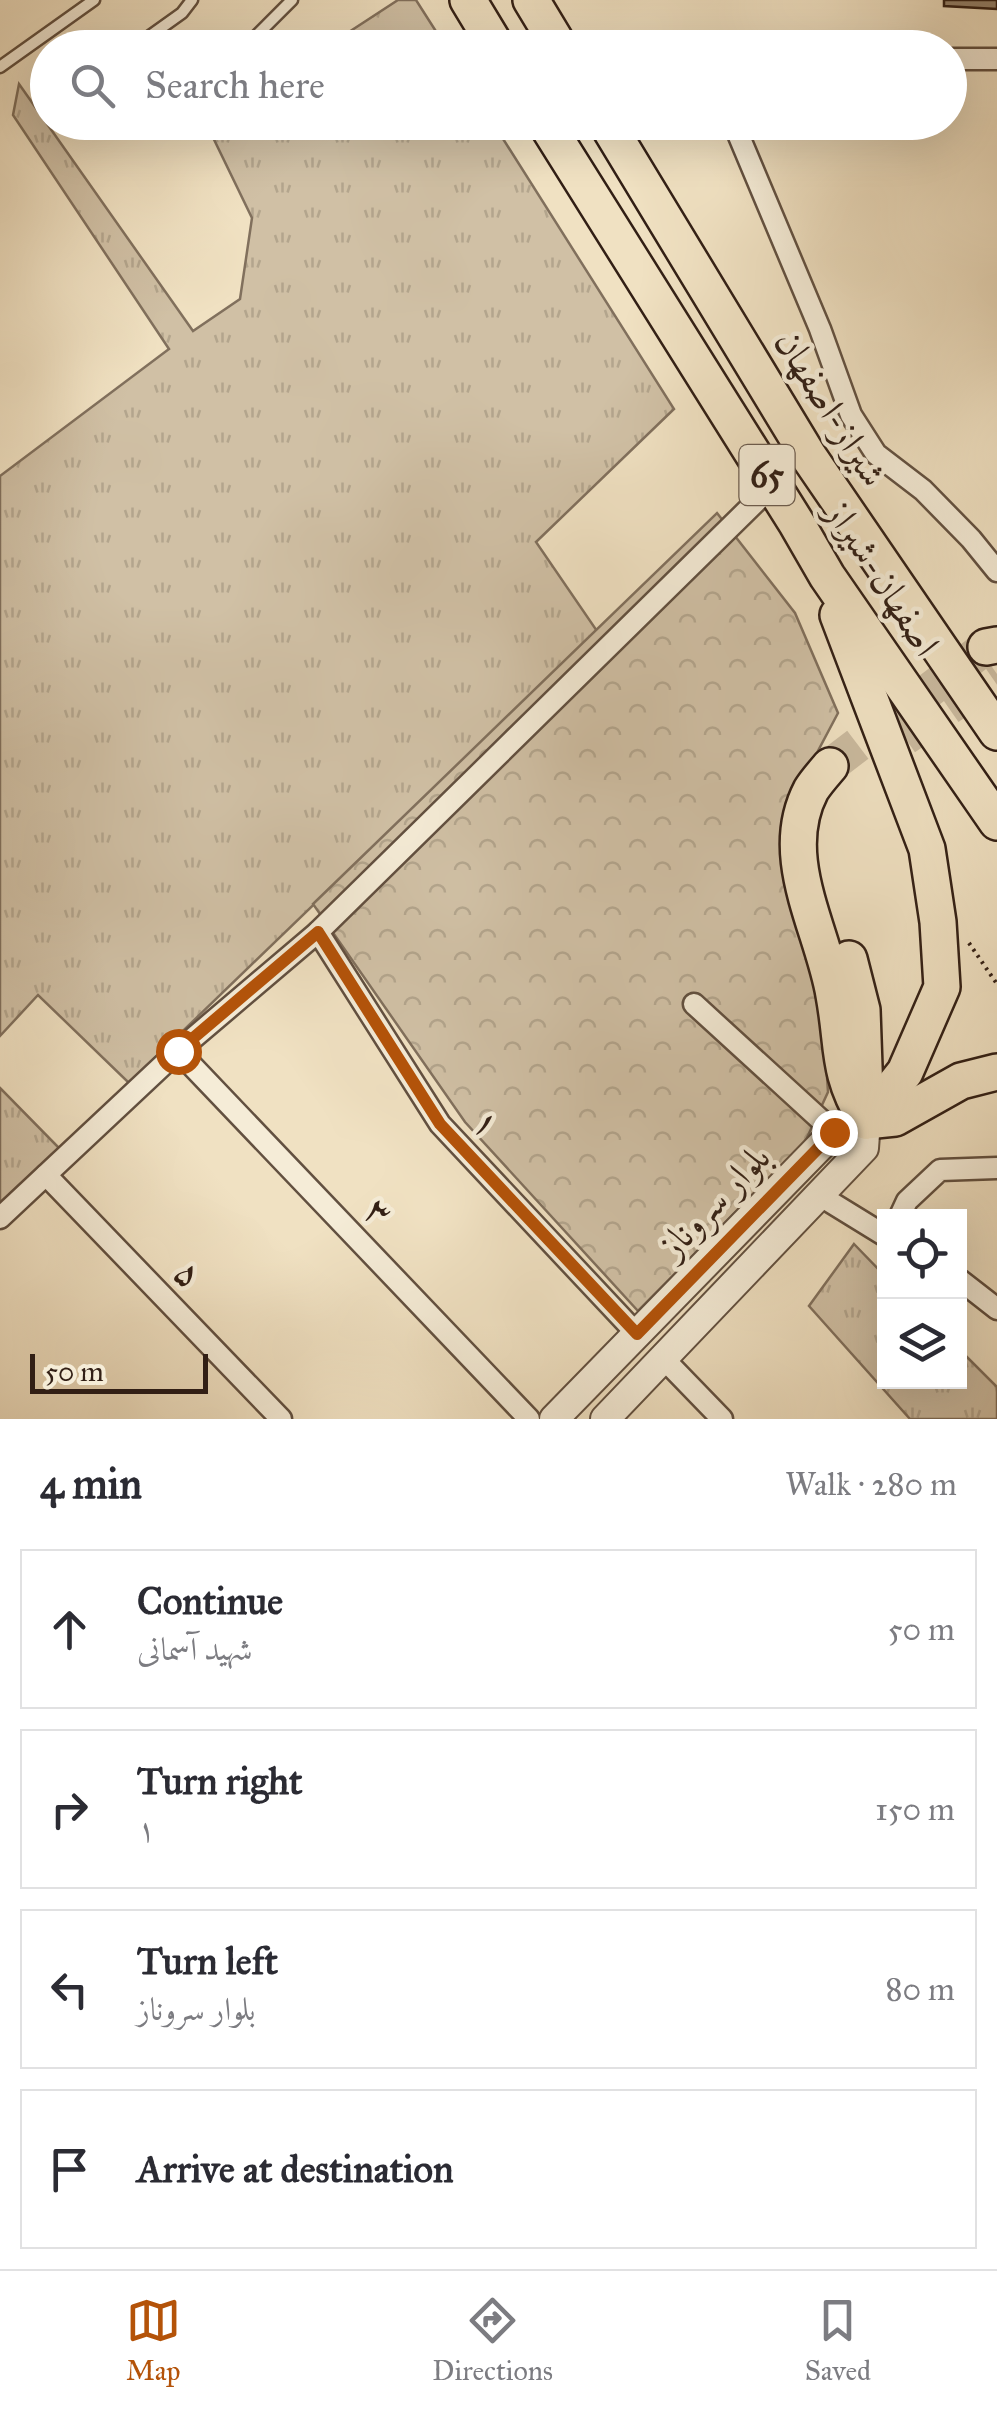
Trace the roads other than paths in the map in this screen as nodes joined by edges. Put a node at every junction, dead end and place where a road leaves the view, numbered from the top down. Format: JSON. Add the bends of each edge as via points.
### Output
{"nodes":[{"id":1,"x":94,"y":0,"type":"edge"},
{"id":2,"x":192,"y":0,"type":"edge"},
{"id":3,"x":292,"y":0,"type":"edge"},
{"id":4,"x":468,"y":0,"type":"edge"},
{"id":5,"x":531,"y":0,"type":"edge"},
{"id":6,"x":51,"y":30,"type":"edge"},
{"id":7,"x":159,"y":30,"type":"edge"},
{"id":8,"x":262,"y":30,"type":"edge"},
{"id":9,"x":487,"y":30,"type":"edge"},
{"id":10,"x":549,"y":30,"type":"edge"},
{"id":11,"x":30,"y":45,"type":"edge"},
{"id":12,"x":967,"y":58,"type":"edge"},
{"id":13,"x":997,"y":58,"type":"edge"},
{"id":14,"x":0,"y":66,"type":"edge"},
{"id":15,"x":556,"y":140,"type":"edge"},
{"id":16,"x":617,"y":140,"type":"edge"},
{"id":17,"x":741,"y":140,"type":"edge"},
{"id":18,"x":773,"y":486,"type":"junction"},
{"id":19,"x":997,"y":571,"type":"edge"},
{"id":20,"x":826,"y":576,"type":"junction"},
{"id":21,"x":997,"y":732,"type":"edge"},
{"id":22,"x":834,"y":775,"type":"tunnel mouth"},
{"id":23,"x":997,"y":822,"type":"edge"},
{"id":24,"x":318,"y":932,"type":"junction"},
{"id":25,"x":694,"y":1004,"type":"dead end"},
{"id":26,"x":178,"y":1051,"type":"junction"},
{"id":27,"x":997,"y":1072,"type":"edge"},
{"id":28,"x":850,"y":1126,"type":"junction"},
{"id":29,"x":997,"y":1168,"type":"edge"},
{"id":30,"x":46,"y":1175,"type":"junction"},
{"id":31,"x":818,"y":1196,"type":"junction"},
{"id":32,"x":903,"y":1209,"type":"edge"},
{"id":33,"x":0,"y":1218,"type":"edge"},
{"id":34,"x":877,"y":1232,"type":"edge"},
{"id":35,"x":967,"y":1285,"type":"edge"},
{"id":36,"x":997,"y":1309,"type":"edge"},
{"id":37,"x":637,"y":1334,"type":"junction"},
{"id":38,"x":664,"y":1358,"type":"junction"},
{"id":39,"x":281,"y":1419,"type":"edge"},
{"id":40,"x":529,"y":1419,"type":"edge"},
{"id":41,"x":554,"y":1419,"type":"edge"},
{"id":42,"x":606,"y":1419,"type":"edge"},
{"id":43,"x":722,"y":1419,"type":"edge"}],
"edges":[{"from":1,"to":6,"type":"lane"},
{"from":2,"to":7,"type":"lane"},
{"from":3,"to":8,"type":"lane"},
{"from":4,"to":9,"type":"highway"},
{"from":5,"to":10,"type":"highway"},
{"from":11,"to":14,"type":"lane"},
{"from":12,"to":13,"type":"street"},
{"from":15,"to":18,"type":"highway","name":"اصفهان-شیراز","number":"65"},
{"from":16,"to":21,"type":"highway","name":"شیراز-اصفهان","number":"65","via":[[809,457]]},
{"from":17,"to":19,"type":"street","via":[[851,415],[876,454],[923,490]]},
{"from":18,"to":20,"type":"highway","name":"اصفهان-شیراز","number":"65"},
{"from":18,"to":24,"type":"street"},
{"from":20,"to":23,"type":"highway","name":"اصفهان-شیراز","number":"65"},
{"from":20,"to":28,"type":"highway","via":[[926,849],[942,987],[905,1072]]},
{"from":22,"to":28,"type":"highway","via":[[818,836],[862,1010]]},
{"from":24,"to":26,"type":"street"},
{"from":24,"to":37,"type":"street","name":"۱","via":[[440,1124]]},
{"from":25,"to":28,"type":"street"},
{"from":26,"to":30,"type":"street"},
{"from":26,"to":40,"type":"street","name":"۳"},
{"from":27,"to":28,"type":"highway","via":[[961,1080],[895,1118]]},
{"from":28,"to":31,"type":"street","name":"بلوار سروناز","via":[[864,1148]]},
{"from":28,"to":37,"type":"street","name":"بلوار سروناز"},
{"from":29,"to":32,"type":"street","via":[[940,1170]]},
{"from":30,"to":33,"type":"street"},
{"from":30,"to":39,"type":"street","name":"۵"},
{"from":31,"to":34,"type":"street"},
{"from":31,"to":38,"type":"street","name":"بلوار سروناز"},
{"from":35,"to":36,"type":"street"},
{"from":37,"to":38,"type":"street"},
{"from":37,"to":41,"type":"street","name":"بلوار سروناز"},
{"from":38,"to":42,"type":"street","name":"بلوار سروناز"},
{"from":38,"to":43,"type":"street"}]}
